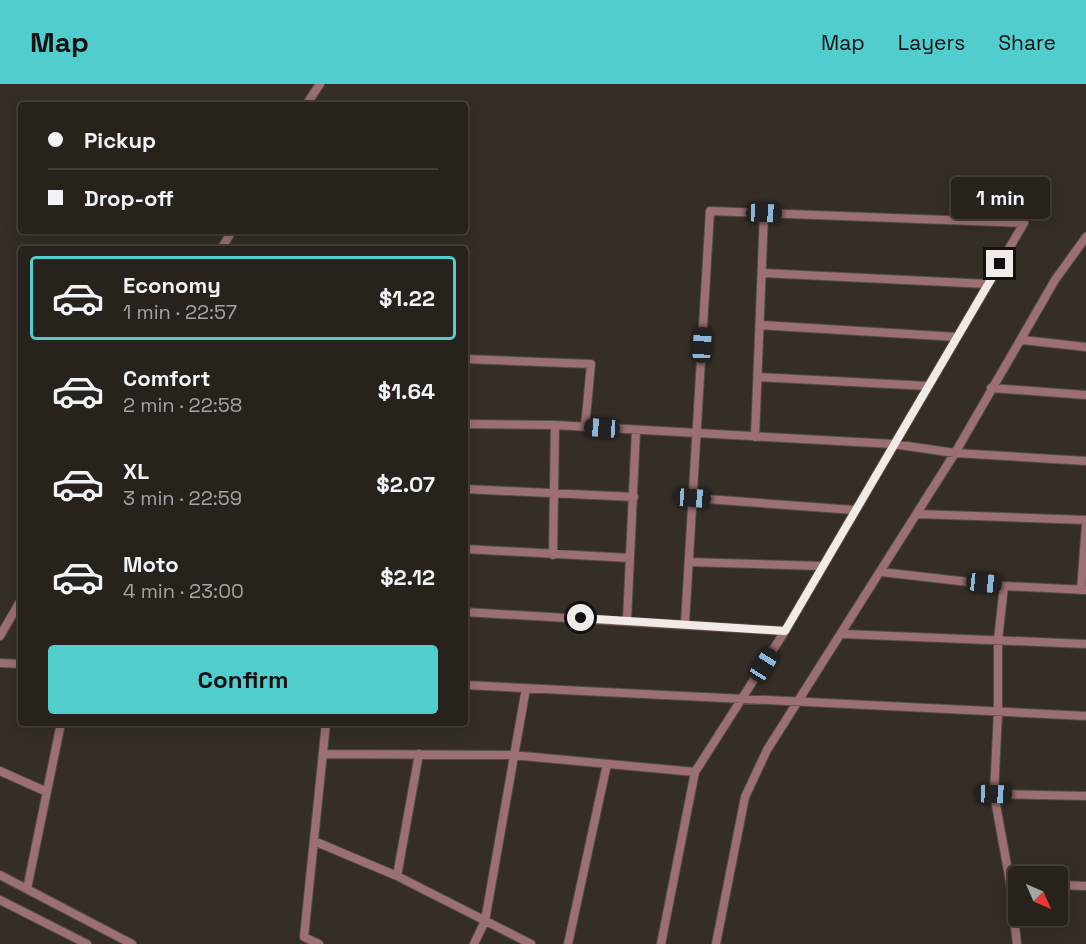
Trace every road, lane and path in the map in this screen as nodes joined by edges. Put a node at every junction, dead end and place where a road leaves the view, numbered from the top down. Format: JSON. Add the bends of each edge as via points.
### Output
{"nodes":[{"id":1,"x":320,"y":84,"type":"edge"},
{"id":2,"x":308,"y":102,"type":"edge"},
{"id":3,"x":764,"y":213,"type":"junction"},
{"id":4,"x":1086,"y":237,"type":"edge"},
{"id":5,"x":762,"y":273,"type":"junction"},
{"id":6,"x":988,"y":284,"type":"junction"},
{"id":7,"x":760,"y":325,"type":"junction"},
{"id":8,"x":957,"y":337,"type":"junction"},
{"id":9,"x":1023,"y":339,"type":"junction"},
{"id":10,"x":1086,"y":347,"type":"edge"},
{"id":11,"x":468,"y":359,"type":"edge"},
{"id":12,"x":758,"y":377,"type":"junction"},
{"id":13,"x":928,"y":386,"type":"junction"},
{"id":14,"x":992,"y":388,"type":"junction"},
{"id":15,"x":1086,"y":394,"type":"edge"},
{"id":16,"x":468,"y":423,"type":"edge"},
{"id":17,"x":555,"y":425,"type":"junction"},
{"id":18,"x":585,"y":427,"type":"junction"},
{"id":19,"x":636,"y":430,"type":"junction"},
{"id":20,"x":697,"y":434,"type":"junction"},
{"id":21,"x":755,"y":437,"type":"junction"},
{"id":22,"x":893,"y":444,"type":"junction"},
{"id":23,"x":955,"y":453,"type":"junction"},
{"id":24,"x":1086,"y":461,"type":"edge"},
{"id":25,"x":468,"y":489,"type":"edge"},
{"id":26,"x":555,"y":493,"type":"junction"},
{"id":27,"x":633,"y":497,"type":"junction"},
{"id":28,"x":693,"y":498,"type":"junction"},
{"id":29,"x":854,"y":510,"type":"junction"},
{"id":30,"x":917,"y":514,"type":"junction"},
{"id":31,"x":1086,"y":523,"type":"edge"},
{"id":32,"x":468,"y":549,"type":"edge"},
{"id":33,"x":553,"y":555,"type":"junction"},
{"id":34,"x":630,"y":558,"type":"junction"},
{"id":35,"x":689,"y":562,"type":"junction"},
{"id":36,"x":821,"y":566,"type":"junction"},
{"id":37,"x":880,"y":572,"type":"junction"},
{"id":38,"x":1004,"y":586,"type":"junction"},
{"id":39,"x":1083,"y":590,"type":"edge"},
{"id":40,"x":18,"y":605,"type":"edge"},
{"id":41,"x":468,"y":612,"type":"edge"},
{"id":42,"x":627,"y":620,"type":"junction"},
{"id":43,"x":685,"y":623,"type":"junction"},
{"id":44,"x":785,"y":631,"type":"junction"},
{"id":45,"x":843,"y":634,"type":"junction"},
{"id":46,"x":0,"y":636,"type":"edge"},
{"id":47,"x":998,"y":640,"type":"junction"},
{"id":48,"x":1086,"y":644,"type":"edge"},
{"id":49,"x":0,"y":663,"type":"edge"},
{"id":50,"x":18,"y":663,"type":"edge"},
{"id":51,"x":468,"y":685,"type":"edge"},
{"id":52,"x":526,"y":688,"type":"junction"},
{"id":53,"x":743,"y":698,"type":"junction"},
{"id":54,"x":797,"y":701,"type":"junction"},
{"id":55,"x":998,"y":712,"type":"junction"},
{"id":56,"x":1086,"y":716,"type":"edge"},
{"id":57,"x":60,"y":726,"type":"edge"},
{"id":58,"x":326,"y":726,"type":"edge"},
{"id":59,"x":323,"y":754,"type":"junction"},
{"id":60,"x":419,"y":754,"type":"junction"},
{"id":61,"x":512,"y":755,"type":"junction"},
{"id":62,"x":606,"y":764,"type":"junction"},
{"id":63,"x":0,"y":771,"type":"edge"},
{"id":64,"x":695,"y":772,"type":"junction"},
{"id":65,"x":47,"y":792,"type":"junction"},
{"id":66,"x":994,"y":794,"type":"junction"},
{"id":67,"x":1086,"y":796,"type":"edge"},
{"id":68,"x":314,"y":841,"type":"junction"},
{"id":69,"x":1010,"y":866,"type":"edge"},
{"id":70,"x":0,"y":875,"type":"edge"},
{"id":71,"x":397,"y":876,"type":"junction"},
{"id":72,"x":1068,"y":885,"type":"edge"},
{"id":73,"x":1086,"y":886,"type":"edge"},
{"id":74,"x":27,"y":889,"type":"junction"},
{"id":75,"x":0,"y":900,"type":"edge"},
{"id":76,"x":485,"y":921,"type":"junction"},
{"id":77,"x":1016,"y":926,"type":"edge"},
{"id":78,"x":87,"y":944,"type":"edge"},
{"id":79,"x":132,"y":944,"type":"edge"},
{"id":80,"x":318,"y":944,"type":"edge"},
{"id":81,"x":474,"y":944,"type":"edge"},
{"id":82,"x":531,"y":944,"type":"edge"},
{"id":83,"x":568,"y":944,"type":"edge"},
{"id":84,"x":661,"y":944,"type":"edge"},
{"id":85,"x":716,"y":944,"type":"edge"},
{"id":86,"x":1017,"y":944,"type":"edge"}],
"edges":[{"from":1,"to":2,"type":"street"},
{"from":3,"to":5,"type":"street"},
{"from":3,"to":6,"type":"street","via":[[1024,223]]},
{"from":3,"to":20,"type":"street","via":[[710,211]]},
{"from":4,"to":9,"type":"street","via":[[1055,280]]},
{"from":5,"to":6,"type":"street"},
{"from":5,"to":7,"type":"street"},
{"from":6,"to":8,"type":"street"},
{"from":7,"to":8,"type":"street"},
{"from":7,"to":12,"type":"street"},
{"from":8,"to":13,"type":"street"},
{"from":9,"to":10,"type":"street"},
{"from":9,"to":14,"type":"street"},
{"from":11,"to":18,"type":"street","via":[[591,363]]},
{"from":12,"to":13,"type":"street"},
{"from":12,"to":21,"type":"street"},
{"from":13,"to":22,"type":"street"},
{"from":14,"to":15,"type":"street"},
{"from":14,"to":23,"type":"street"},
{"from":16,"to":17,"type":"street"},
{"from":17,"to":18,"type":"street"},
{"from":17,"to":26,"type":"street"},
{"from":18,"to":19,"type":"street"},
{"from":19,"to":20,"type":"street"},
{"from":19,"to":27,"type":"street"},
{"from":20,"to":21,"type":"street"},
{"from":20,"to":28,"type":"street"},
{"from":21,"to":22,"type":"street"},
{"from":22,"to":23,"type":"street"},
{"from":22,"to":29,"type":"street"},
{"from":23,"to":24,"type":"street"},
{"from":23,"to":30,"type":"street"},
{"from":25,"to":26,"type":"street"},
{"from":26,"to":27,"type":"street"},
{"from":26,"to":33,"type":"street"},
{"from":27,"to":34,"type":"street"},
{"from":28,"to":29,"type":"street"},
{"from":28,"to":35,"type":"street"},
{"from":29,"to":36,"type":"street"},
{"from":30,"to":31,"type":"street"},
{"from":30,"to":37,"type":"street"},
{"from":31,"to":39,"type":"street"},
{"from":32,"to":33,"type":"street"},
{"from":33,"to":34,"type":"street"},
{"from":34,"to":42,"type":"street"},
{"from":35,"to":36,"type":"street"},
{"from":35,"to":43,"type":"street"},
{"from":36,"to":44,"type":"street"},
{"from":37,"to":38,"type":"street"},
{"from":37,"to":45,"type":"street"},
{"from":38,"to":39,"type":"street"},
{"from":38,"to":47,"type":"street"},
{"from":40,"to":46,"type":"street"},
{"from":41,"to":42,"type":"street"},
{"from":42,"to":43,"type":"street"},
{"from":43,"to":44,"type":"street"},
{"from":44,"to":53,"type":"street"},
{"from":45,"to":47,"type":"street"},
{"from":45,"to":54,"type":"street"},
{"from":47,"to":48,"type":"street"},
{"from":47,"to":55,"type":"street"},
{"from":49,"to":50,"type":"street"},
{"from":51,"to":52,"type":"street"},
{"from":52,"to":53,"type":"street"},
{"from":52,"to":61,"type":"street"},
{"from":53,"to":54,"type":"street"},
{"from":53,"to":64,"type":"street"},
{"from":54,"to":55,"type":"street"},
{"from":54,"to":85,"type":"street","via":[[767,750],[745,797]]},
{"from":55,"to":56,"type":"street"},
{"from":55,"to":66,"type":"street"},
{"from":57,"to":65,"type":"street"},
{"from":58,"to":59,"type":"street"},
{"from":59,"to":60,"type":"street"},
{"from":59,"to":68,"type":"street"},
{"from":60,"to":61,"type":"street"},
{"from":60,"to":71,"type":"street"},
{"from":61,"to":62,"type":"street"},
{"from":61,"to":76,"type":"street"},
{"from":62,"to":64,"type":"street"},
{"from":62,"to":83,"type":"street"},
{"from":63,"to":65,"type":"street"},
{"from":64,"to":84,"type":"street"},
{"from":65,"to":74,"type":"street"},
{"from":66,"to":67,"type":"street"},
{"from":66,"to":69,"type":"street"},
{"from":68,"to":71,"type":"street"},
{"from":68,"to":80,"type":"street","via":[[304,937]]},
{"from":70,"to":74,"type":"street"},
{"from":71,"to":76,"type":"street"},
{"from":72,"to":73,"type":"street"},
{"from":74,"to":79,"type":"street"},
{"from":75,"to":78,"type":"street"},
{"from":76,"to":81,"type":"street"},
{"from":76,"to":82,"type":"street"},
{"from":77,"to":86,"type":"street"}]}
